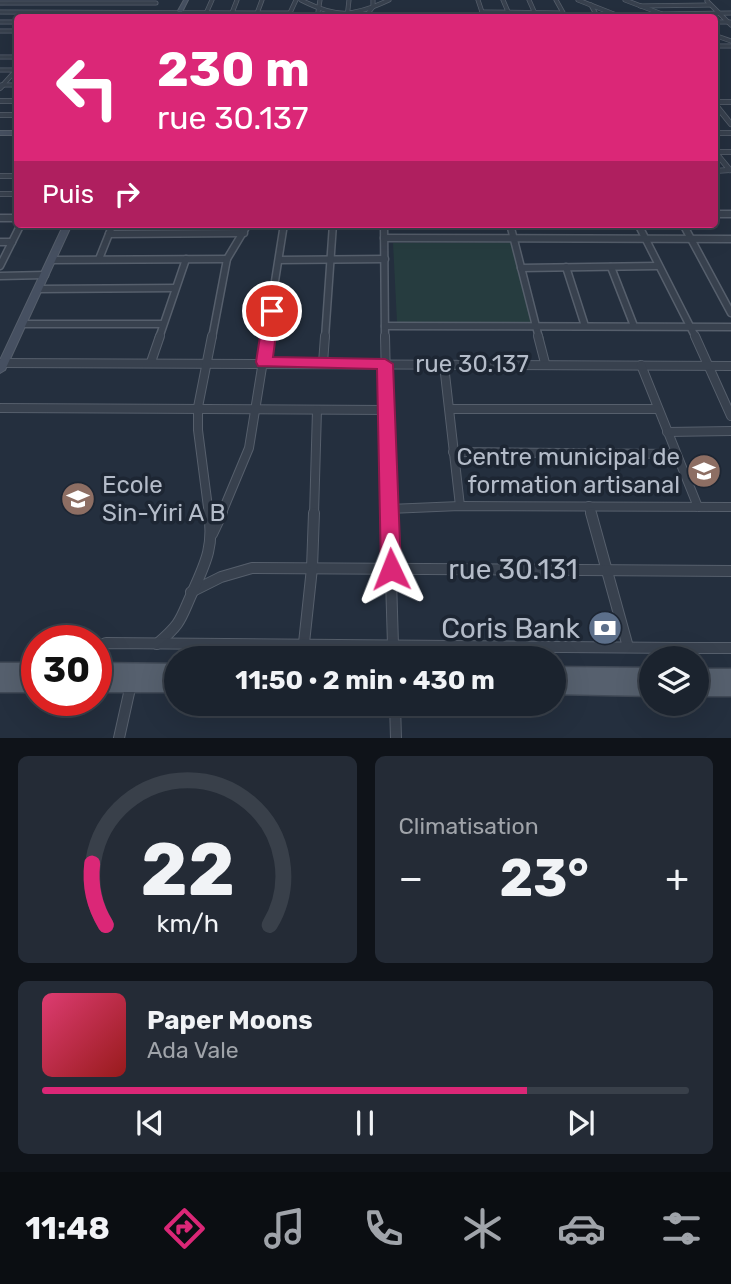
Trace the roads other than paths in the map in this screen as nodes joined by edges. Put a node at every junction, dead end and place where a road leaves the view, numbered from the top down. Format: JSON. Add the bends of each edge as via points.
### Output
{"nodes":[{"id":1,"x":212,"y":0,"type":"edge"},
{"id":2,"x":301,"y":0,"type":"edge"},
{"id":3,"x":320,"y":0,"type":"edge"},
{"id":4,"x":349,"y":0,"type":"edge"},
{"id":5,"x":373,"y":0,"type":"edge"},
{"id":6,"x":389,"y":0,"type":"edge"},
{"id":7,"x":556,"y":0,"type":"edge"},
{"id":8,"x":578,"y":0,"type":"edge"},
{"id":9,"x":623,"y":0,"type":"edge"},
{"id":10,"x":655,"y":0,"type":"edge"},
{"id":11,"x":681,"y":0,"type":"edge"},
{"id":12,"x":705,"y":0,"type":"edge"},
{"id":13,"x":55,"y":1,"type":"edge"},
{"id":14,"x":78,"y":1,"type":"edge"},
{"id":15,"x":157,"y":1,"type":"edge"},
{"id":16,"x":0,"y":3,"type":"edge"},
{"id":17,"x":685,"y":4,"type":"junction"},
{"id":18,"x":591,"y":5,"type":"junction"},
{"id":19,"x":660,"y":5,"type":"junction"},
{"id":20,"x":710,"y":5,"type":"junction"},
{"id":21,"x":640,"y":6,"type":"junction"},
{"id":22,"x":373,"y":7,"type":"junction"},
{"id":23,"x":318,"y":10,"type":"junction"},
{"id":24,"x":0,"y":12,"type":"edge"},
{"id":25,"x":44,"y":12,"type":"junction"},
{"id":26,"x":68,"y":12,"type":"junction"},
{"id":27,"x":206,"y":12,"type":"junction"},
{"id":28,"x":348,"y":12,"type":"junction"},
{"id":29,"x":149,"y":13,"type":"junction"},
{"id":30,"x":563,"y":13,"type":"joint"},
{"id":31,"x":719,"y":13,"type":"junction"},
{"id":32,"x":731,"y":13,"type":"edge"},
{"id":33,"x":163,"y":14,"type":"edge"},
{"id":34,"x":187,"y":14,"type":"edge"},
{"id":35,"x":223,"y":14,"type":"edge"},
{"id":36,"x":318,"y":14,"type":"edge"},
{"id":37,"x":367,"y":14,"type":"edge"},
{"id":38,"x":550,"y":14,"type":"edge"},
{"id":39,"x":596,"y":14,"type":"edge"},
{"id":40,"x":614,"y":14,"type":"edge"},
{"id":41,"x":654,"y":14,"type":"edge"},
{"id":42,"x":655,"y":14,"type":"edge"},
{"id":43,"x":699,"y":14,"type":"edge"},
{"id":44,"x":730,"y":24,"type":"edge"},
{"id":45,"x":14,"y":73,"type":"edge"},
{"id":46,"x":1,"y":86,"type":"edge"},
{"id":47,"x":729,"y":118,"type":"edge"},
{"id":48,"x":731,"y":124,"type":"edge"},
{"id":49,"x":718,"y":156,"type":"edge"},
{"id":50,"x":730,"y":170,"type":"edge"},
{"id":51,"x":19,"y":228,"type":"edge"},
{"id":52,"x":66,"y":228,"type":"edge"},
{"id":53,"x":111,"y":228,"type":"edge"},
{"id":54,"x":197,"y":228,"type":"edge"},
{"id":55,"x":246,"y":228,"type":"edge"},
{"id":56,"x":283,"y":228,"type":"edge"},
{"id":57,"x":333,"y":228,"type":"edge"},
{"id":58,"x":384,"y":228,"type":"edge"},
{"id":59,"x":511,"y":228,"type":"edge"},
{"id":60,"x":640,"y":228,"type":"edge"},
{"id":61,"x":685,"y":228,"type":"edge"},
{"id":62,"x":197,"y":233,"type":"junction"},
{"id":63,"x":244,"y":233,"type":"junction"},
{"id":64,"x":109,"y":234,"type":"junction"},
{"id":65,"x":384,"y":238,"type":"junction"},
{"id":66,"x":514,"y":239,"type":"junction"},
{"id":67,"x":645,"y":239,"type":"junction"},
{"id":68,"x":691,"y":239,"type":"junction"},
{"id":69,"x":731,"y":239,"type":"edge"},
{"id":70,"x":0,"y":242,"type":"edge"},
{"id":71,"x":12,"y":242,"type":"junction"},
{"id":72,"x":99,"y":259,"type":"junction"},
{"id":73,"x":186,"y":259,"type":"junction"},
{"id":74,"x":227,"y":259,"type":"junction"},
{"id":75,"x":331,"y":259,"type":"junction"},
{"id":76,"x":385,"y":259,"type":"junction"},
{"id":77,"x":52,"y":260,"type":"junction"},
{"id":78,"x":279,"y":260,"type":"junction"},
{"id":79,"x":0,"y":266,"type":"edge"},
{"id":80,"x":657,"y":266,"type":"junction"},
{"id":81,"x":566,"y":267,"type":"junction"},
{"id":82,"x":611,"y":267,"type":"junction"},
{"id":83,"x":522,"y":268,"type":"junction"},
{"id":84,"x":45,"y":275,"type":"junction"},
{"id":85,"x":0,"y":276,"type":"edge"},
{"id":86,"x":174,"y":288,"type":"junction"},
{"id":87,"x":39,"y":289,"type":"junction"},
{"id":88,"x":731,"y":313,"type":"edge"},
{"id":89,"x":22,"y":324,"type":"junction"},
{"id":90,"x":163,"y":324,"type":"junction"},
{"id":91,"x":386,"y":326,"type":"junction"},
{"id":92,"x":537,"y":326,"type":"junction"},
{"id":93,"x":585,"y":326,"type":"junction"},
{"id":94,"x":634,"y":326,"type":"junction"},
{"id":95,"x":690,"y":327,"type":"junction"},
{"id":96,"x":731,"y":327,"type":"edge"},
{"id":97,"x":151,"y":362,"type":"junction"},
{"id":98,"x":205,"y":362,"type":"junction"},
{"id":99,"x":264,"y":362,"type":"junction"},
{"id":100,"x":323,"y":363,"type":"junction"},
{"id":101,"x":545,"y":363,"type":"junction"},
{"id":102,"x":385,"y":364,"type":"junction"},
{"id":103,"x":1,"y":365,"type":"edge"},
{"id":104,"x":444,"y":365,"type":"junction"},
{"id":105,"x":641,"y":365,"type":"junction"},
{"id":106,"x":731,"y":366,"type":"edge"},
{"id":107,"x":711,"y":367,"type":"junction"},
{"id":108,"x":198,"y":407,"type":"junction"},
{"id":109,"x":255,"y":407,"type":"junction"},
{"id":110,"x":0,"y":408,"type":"edge"},
{"id":111,"x":450,"y":409,"type":"junction"},
{"id":112,"x":657,"y":409,"type":"junction"},
{"id":113,"x":317,"y":410,"type":"junction"},
{"id":114,"x":387,"y":410,"type":"junction"},
{"id":115,"x":731,"y":416,"type":"edge"},
{"id":116,"x":731,"y":431,"type":"edge"},
{"id":117,"x":667,"y":432,"type":"junction"},
{"id":118,"x":453,"y":452,"type":"junction"},
{"id":119,"x":676,"y":454,"type":"junction"},
{"id":120,"x":460,"y":506,"type":"junction"},
{"id":121,"x":589,"y":506,"type":"junction"},
{"id":122,"x":698,"y":507,"type":"junction"},
{"id":123,"x":731,"y":507,"type":"edge"},
{"id":124,"x":389,"y":509,"type":"junction"},
{"id":125,"x":212,"y":534,"type":"junction"},
{"id":126,"x":312,"y":568,"type":"junction"},
{"id":127,"x":391,"y":569,"type":"junction"},
{"id":128,"x":605,"y":569,"type":"junction"},
{"id":129,"x":731,"y":571,"type":"edge"},
{"id":130,"x":191,"y":592,"type":"junction"},
{"id":131,"x":112,"y":643,"type":"edge"},
{"id":132,"x":304,"y":643,"type":"junction"},
{"id":133,"x":157,"y":644,"type":"junction"},
{"id":134,"x":393,"y":645,"type":"junction"},
{"id":135,"x":628,"y":648,"type":"junction"},
{"id":136,"x":639,"y":648,"type":"edge"},
{"id":137,"x":709,"y":648,"type":"edge"},
{"id":138,"x":731,"y":648,"type":"edge"},
{"id":139,"x":0,"y":670,"type":"edge"},
{"id":140,"x":21,"y":670,"type":"edge"},
{"id":141,"x":112,"y":674,"type":"edge"},
{"id":142,"x":164,"y":674,"type":"edge"},
{"id":143,"x":566,"y":675,"type":"edge"},
{"id":144,"x":639,"y":676,"type":"edge"},
{"id":145,"x":709,"y":677,"type":"edge"},
{"id":146,"x":731,"y":677,"type":"edge"},
{"id":147,"x":133,"y":678,"type":"junction"},
{"id":148,"x":112,"y":681,"type":"edge"},
{"id":149,"x":709,"y":681,"type":"edge"},
{"id":150,"x":164,"y":682,"type":"edge"},
{"id":151,"x":0,"y":684,"type":"edge"},
{"id":152,"x":21,"y":684,"type":"edge"},
{"id":153,"x":566,"y":686,"type":"edge"},
{"id":154,"x":639,"y":688,"type":"edge"},
{"id":155,"x":731,"y":688,"type":"edge"},
{"id":156,"x":395,"y":716,"type":"edge"},
{"id":157,"x":119,"y":738,"type":"edge"},
{"id":158,"x":396,"y":738,"type":"edge"}],
"edges":[{"from":1,"to":27,"type":"street"},
{"from":2,"to":23,"type":"street"},
{"from":3,"to":23,"type":"street"},
{"from":4,"to":28,"type":"street"},
{"from":5,"to":22,"type":"street"},
{"from":6,"to":22,"type":"street"},
{"from":7,"to":30,"type":"street"},
{"from":8,"to":18,"type":"street"},
{"from":9,"to":21,"type":"street"},
{"from":9,"to":41,"type":"street"},
{"from":10,"to":19,"type":"street"},
{"from":11,"to":17,"type":"street"},
{"from":12,"to":20,"type":"street"},
{"from":13,"to":14,"type":"street"},
{"from":13,"to":16,"type":"street"},
{"from":13,"to":25,"type":"street"},
{"from":14,"to":15,"type":"street"},
{"from":14,"to":26,"type":"street"},
{"from":15,"to":29,"type":"street"},
{"from":17,"to":19,"type":"street"},
{"from":17,"to":20,"type":"street"},
{"from":18,"to":39,"type":"street"},
{"from":18,"to":40,"type":"street"},
{"from":19,"to":21,"type":"street"},
{"from":20,"to":31,"type":"street"},
{"from":21,"to":42,"type":"street"},
{"from":22,"to":28,"type":"street"},
{"from":22,"to":37,"type":"street"},
{"from":23,"to":28,"type":"street"},
{"from":23,"to":36,"type":"street"},
{"from":24,"to":25,"type":"street"},
{"from":25,"to":26,"type":"street"},
{"from":26,"to":29,"type":"street"},
{"from":27,"to":34,"type":"street"},
{"from":27,"to":35,"type":"street"},
{"from":29,"to":33,"type":"street"},
{"from":30,"to":38,"type":"street"},
{"from":31,"to":32,"type":"street"},
{"from":31,"to":43,"type":"street"},
{"from":31,"to":44,"type":"street"},
{"from":45,"to":46,"type":"street"},
{"from":47,"to":48,"type":"street"},
{"from":49,"to":50,"type":"street"},
{"from":51,"to":71,"type":"street"},
{"from":52,"to":77,"type":"street"},
{"from":53,"to":64,"type":"street"},
{"from":54,"to":62,"type":"street"},
{"from":55,"to":63,"type":"street"},
{"from":56,"to":78,"type":"street"},
{"from":57,"to":75,"type":"street"},
{"from":58,"to":65,"type":"street"},
{"from":59,"to":66,"type":"street"},
{"from":60,"to":67,"type":"street"},
{"from":61,"to":68,"type":"street"},
{"from":62,"to":63,"type":"street"},
{"from":62,"to":64,"type":"street"},
{"from":63,"to":74,"type":"street"},
{"from":64,"to":72,"type":"street"},
{"from":65,"to":66,"type":"street"},
{"from":65,"to":76,"type":"street"},
{"from":66,"to":67,"type":"street"},
{"from":66,"to":83,"type":"street"},
{"from":67,"to":68,"type":"street"},
{"from":67,"to":80,"type":"street"},
{"from":68,"to":69,"type":"street"},
{"from":68,"to":88,"type":"street"},
{"from":70,"to":71,"type":"street"},
{"from":71,"to":79,"type":"street"},
{"from":72,"to":73,"type":"street"},
{"from":72,"to":77,"type":"street"},
{"from":73,"to":74,"type":"street"},
{"from":73,"to":86,"type":"street"},
{"from":74,"to":98,"type":"street"},
{"from":75,"to":76,"type":"street"},
{"from":75,"to":78,"type":"street"},
{"from":75,"to":100,"type":"street"},
{"from":76,"to":91,"type":"street"},
{"from":77,"to":84,"type":"street"},
{"from":78,"to":99,"type":"street"},
{"from":80,"to":82,"type":"street"},
{"from":80,"to":95,"type":"street"},
{"from":81,"to":82,"type":"street"},
{"from":81,"to":83,"type":"street"},
{"from":81,"to":93,"type":"street"},
{"from":82,"to":94,"type":"street"},
{"from":83,"to":92,"type":"street"},
{"from":84,"to":85,"type":"street"},
{"from":84,"to":87,"type":"street"},
{"from":86,"to":87,"type":"street"},
{"from":86,"to":90,"type":"street"},
{"from":87,"to":89,"type":"street"},
{"from":89,"to":90,"type":"street"},
{"from":89,"to":103,"type":"street"},
{"from":90,"to":97,"type":"street"},
{"from":91,"to":92,"type":"street"},
{"from":91,"to":102,"type":"street"},
{"from":92,"to":93,"type":"street"},
{"from":92,"to":101,"type":"street"},
{"from":93,"to":94,"type":"street"},
{"from":94,"to":95,"type":"street"},
{"from":95,"to":96,"type":"street"},
{"from":95,"to":107,"type":"street"},
{"from":97,"to":98,"type":"street","name":"rue 30.137"},
{"from":97,"to":103,"type":"street","name":"rue 30.137"},
{"from":98,"to":99,"type":"street","name":"rue 30.137"},
{"from":98,"to":108,"type":"street"},
{"from":99,"to":100,"type":"street","name":"rue 30.137"},
{"from":99,"to":109,"type":"street"},
{"from":100,"to":102,"type":"street","name":"rue 30.137"},
{"from":101,"to":104,"type":"street","name":"rue 30.137"},
{"from":101,"to":105,"type":"street","name":"rue 30.137"},
{"from":102,"to":104,"type":"street","name":"rue 30.137"},
{"from":102,"to":114,"type":"street"},
{"from":104,"to":111,"type":"street"},
{"from":105,"to":107,"type":"street","name":"rue 30.137"},
{"from":105,"to":112,"type":"street"},
{"from":106,"to":107,"type":"street","name":"rue 30.137"},
{"from":107,"to":115,"type":"street"},
{"from":108,"to":109,"type":"street"},
{"from":108,"to":110,"type":"street"},
{"from":108,"to":125,"type":"street"},
{"from":109,"to":113,"type":"street"},
{"from":109,"to":125,"type":"street","via":[[240,477]]},
{"from":111,"to":112,"type":"street"},
{"from":111,"to":118,"type":"street"},
{"from":112,"to":117,"type":"street"},
{"from":113,"to":114,"type":"street"},
{"from":113,"to":126,"type":"street"},
{"from":114,"to":124,"type":"street"},
{"from":116,"to":117,"type":"street"},
{"from":117,"to":119,"type":"street"},
{"from":118,"to":119,"type":"street"},
{"from":118,"to":120,"type":"street"},
{"from":119,"to":122,"type":"street"},
{"from":120,"to":121,"type":"street"},
{"from":120,"to":124,"type":"street"},
{"from":121,"to":122,"type":"street"},
{"from":121,"to":128,"type":"street"},
{"from":122,"to":123,"type":"street"},
{"from":124,"to":127,"type":"street"},
{"from":125,"to":130,"type":"street","via":[[206,566]]},
{"from":126,"to":127,"type":"street","name":"rue 30.131"},
{"from":126,"to":130,"type":"street","name":"rue 30.131","via":[[253,568]]},
{"from":126,"to":132,"type":"street"},
{"from":127,"to":128,"type":"street","name":"rue 30.131"},
{"from":127,"to":134,"type":"street"},
{"from":128,"to":129,"type":"street","name":"rue 30.131"},
{"from":128,"to":135,"type":"street"},
{"from":130,"to":133,"type":"street","via":[[177,626]]},
{"from":131,"to":133,"type":"street"},
{"from":132,"to":133,"type":"street"},
{"from":132,"to":134,"type":"street"},
{"from":134,"to":135,"type":"street"},
{"from":135,"to":136,"type":"street"},
{"from":137,"to":138,"type":"street"},
{"from":139,"to":140,"type":"main road"},
{"from":141,"to":147,"type":"main road"},
{"from":142,"to":147,"type":"main road"},
{"from":143,"to":144,"type":"main road"},
{"from":145,"to":146,"type":"main road"},
{"from":147,"to":148,"type":"main road"},
{"from":147,"to":150,"type":"main road"},
{"from":147,"to":157,"type":"street"},
{"from":149,"to":155,"type":"main road"},
{"from":151,"to":152,"type":"main road"},
{"from":153,"to":154,"type":"main road"},
{"from":156,"to":158,"type":"street"}]}
